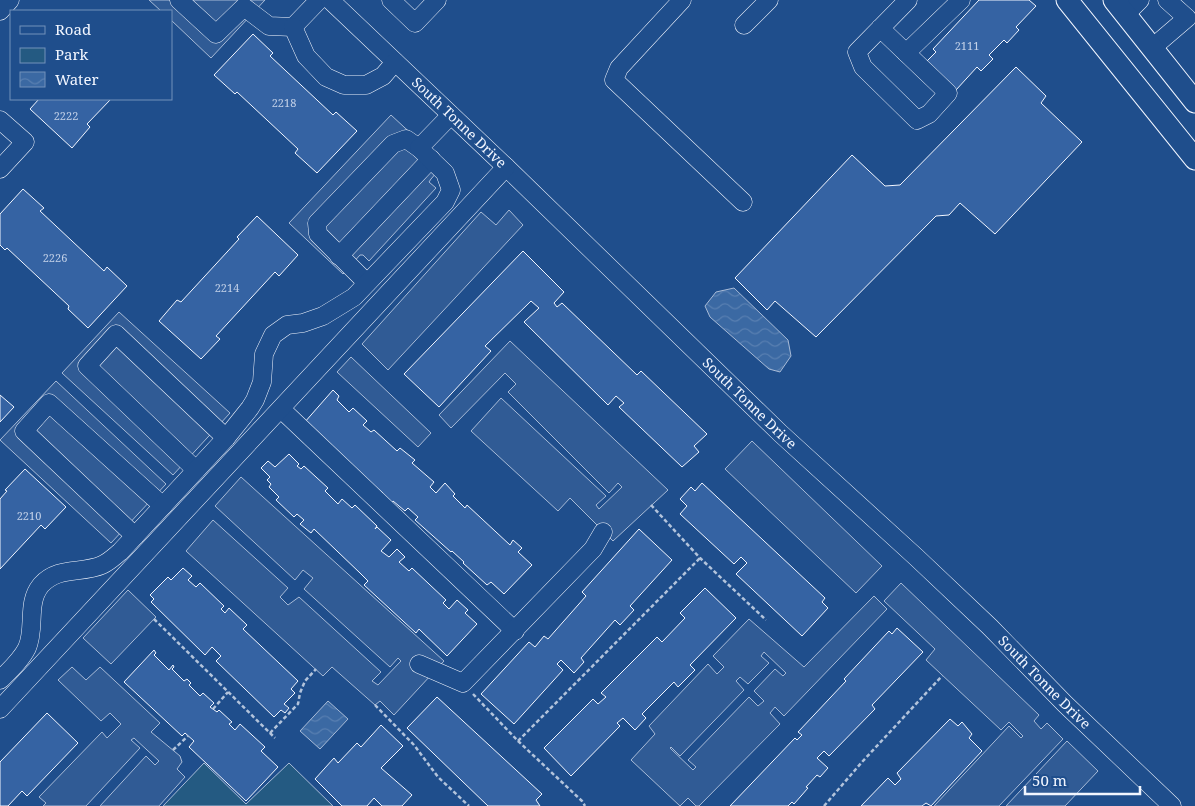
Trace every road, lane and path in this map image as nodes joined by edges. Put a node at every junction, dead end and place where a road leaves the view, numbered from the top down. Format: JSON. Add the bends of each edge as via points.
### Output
{"nodes":[{"id":1,"x":10,"y":0,"type":"edge"},
{"id":2,"x":179,"y":0,"type":"edge"},
{"id":3,"x":320,"y":0,"type":"edge"},
{"id":4,"x":330,"y":0,"type":"edge"},
{"id":5,"x":392,"y":0,"type":"edge"},
{"id":6,"x":437,"y":0,"type":"edge"},
{"id":7,"x":682,"y":0,"type":"edge"},
{"id":8,"x":769,"y":0,"type":"edge"},
{"id":9,"x":908,"y":0,"type":"edge"},
{"id":10,"x":961,"y":0,"type":"edge"},
{"id":11,"x":1067,"y":0,"type":"edge"},
{"id":12,"x":1167,"y":0,"type":"edge"},
{"id":13,"x":241,"y":4,"type":"edge"},
{"id":14,"x":1126,"y":5,"type":"edge"},
{"id":15,"x":0,"y":11,"type":"edge"},
{"id":16,"x":1191,"y":14,"type":"edge"},
{"id":17,"x":744,"y":25,"type":"dead end"},
{"id":18,"x":294,"y":27,"type":"junction"},
{"id":19,"x":880,"y":28,"type":"junction"},
{"id":20,"x":1152,"y":48,"type":"junction"},
{"id":21,"x":906,"y":53,"type":"junction"},
{"id":22,"x":395,"y":62,"type":"junction"},
{"id":23,"x":1195,"y":102,"type":"edge"},
{"id":24,"x":451,"y":115,"type":"junction"},
{"id":25,"x":0,"y":120,"type":"edge"},
{"id":26,"x":425,"y":154,"type":"junction"},
{"id":27,"x":1195,"y":159,"type":"edge"},
{"id":28,"x":506,"y":167,"type":"junction"},
{"id":29,"x":0,"y":169,"type":"edge"},
{"id":30,"x":744,"y":202,"type":"dead end"},
{"id":31,"x":339,"y":256,"type":"junction"},
{"id":32,"x":367,"y":283,"type":"junction"},
{"id":33,"x":281,"y":409,"type":"junction"},
{"id":34,"x":226,"y":438,"type":"junction"},
{"id":35,"x":196,"y":470,"type":"junction"},
{"id":36,"x":652,"y":505,"type":"dead end"},
{"id":37,"x":163,"y":506,"type":"junction"},
{"id":38,"x":604,"y":532,"type":"dead end"},
{"id":39,"x":135,"y":536,"type":"junction"},
{"id":40,"x":700,"y":558,"type":"junction"},
{"id":41,"x":154,"y":619,"type":"dead end"},
{"id":42,"x":766,"y":620,"type":"dead end"},
{"id":43,"x":516,"y":631,"type":"junction"},
{"id":44,"x":419,"y":664,"type":"dead end"},
{"id":45,"x":316,"y":670,"type":"dead end"},
{"id":46,"x":942,"y":676,"type":"dead end"},
{"id":47,"x":1,"y":677,"type":"edge"},
{"id":48,"x":464,"y":684,"type":"junction"},
{"id":49,"x":228,"y":692,"type":"junction"},
{"id":50,"x":375,"y":706,"type":"dead end"},
{"id":51,"x":0,"y":709,"type":"edge"},
{"id":52,"x":213,"y":709,"type":"dead end"},
{"id":53,"x":270,"y":733,"type":"junction"},
{"id":54,"x":188,"y":736,"type":"dead end"},
{"id":55,"x":275,"y":738,"type":"dead end"},
{"id":56,"x":518,"y":741,"type":"junction"},
{"id":57,"x":173,"y":750,"type":"dead end"},
{"id":58,"x":469,"y":806,"type":"edge"},
{"id":59,"x":585,"y":806,"type":"edge"},
{"id":60,"x":824,"y":806,"type":"edge"},
{"id":61,"x":1172,"y":806,"type":"edge"}],
"edges":[{"from":1,"to":15,"type":"street"},
{"from":2,"to":13,"type":"street","via":[[216,34]]},
{"from":3,"to":18,"type":"street"},
{"from":4,"to":22,"type":"street","name":"South Tonne Drive"},
{"from":5,"to":6,"type":"street","via":[[414,22]]},
{"from":7,"to":30,"type":"street","via":[[619,68],[614,80]]},
{"from":8,"to":17,"type":"street"},
{"from":9,"to":19,"type":"street"},
{"from":10,"to":21,"type":"street"},
{"from":11,"to":27,"type":"main road"},
{"from":12,"to":16,"type":"street"},
{"from":13,"to":18,"type":"street","via":[[269,26]]},
{"from":14,"to":20,"type":"main road"},
{"from":16,"to":20,"type":"street"},
{"from":18,"to":22,"type":"street","via":[[306,56],[326,77],[344,85],[366,85],[383,76]]},
{"from":19,"to":21,"type":"street"},
{"from":19,"to":21,"type":"street","via":[[857,52],[863,66],[917,120],[929,114],[948,93]]},
{"from":20,"to":23,"type":"main road"},
{"from":22,"to":24,"type":"street","name":"South Tonne Drive"},
{"from":24,"to":26,"type":"street"},
{"from":24,"to":28,"type":"street","name":"South Tonne Drive"},
{"from":25,"to":29,"type":"street","via":[[25,142]]},
{"from":26,"to":31,"type":"street"},
{"from":26,"to":31,"type":"street","via":[[406,139],[393,144],[317,223],[318,234]]},
{"from":26,"to":32,"type":"street","via":[[446,173],[451,190],[445,202]]},
{"from":28,"to":33,"type":"street"},
{"from":28,"to":61,"type":"street","name":"South Tonne Drive","via":[[780,433],[990,627]]},
{"from":31,"to":32,"type":"street"},
{"from":32,"to":34,"type":"street","via":[[354,297],[322,316],[287,325],[273,335],[264,354],[262,382],[255,400]]},
{"from":33,"to":43,"type":"street"},
{"from":33,"to":51,"type":"street"},
{"from":34,"to":35,"type":"street"},
{"from":34,"to":35,"type":"street","via":[[116,334],[87,366]]},
{"from":35,"to":37,"type":"street"},
{"from":36,"to":40,"type":"path"},
{"from":37,"to":39,"type":"street"},
{"from":37,"to":39,"type":"street","via":[[49,403],[24,431]]},
{"from":38,"to":43,"type":"street","via":[[593,549]]},
{"from":39,"to":47,"type":"street","via":[[102,565],[54,574],[41,585],[36,592],[27,647]]},
{"from":40,"to":42,"type":"path"},
{"from":40,"to":56,"type":"path"},
{"from":41,"to":49,"type":"path"},
{"from":43,"to":48,"type":"street"},
{"from":44,"to":48,"type":"street"},
{"from":45,"to":53,"type":"path","via":[[305,681],[298,704]]},
{"from":46,"to":60,"type":"path"},
{"from":48,"to":56,"type":"path"},
{"from":49,"to":52,"type":"path"},
{"from":49,"to":53,"type":"path"},
{"from":50,"to":58,"type":"path"},
{"from":53,"to":55,"type":"path"},
{"from":54,"to":57,"type":"path"},
{"from":56,"to":59,"type":"path"}]}
